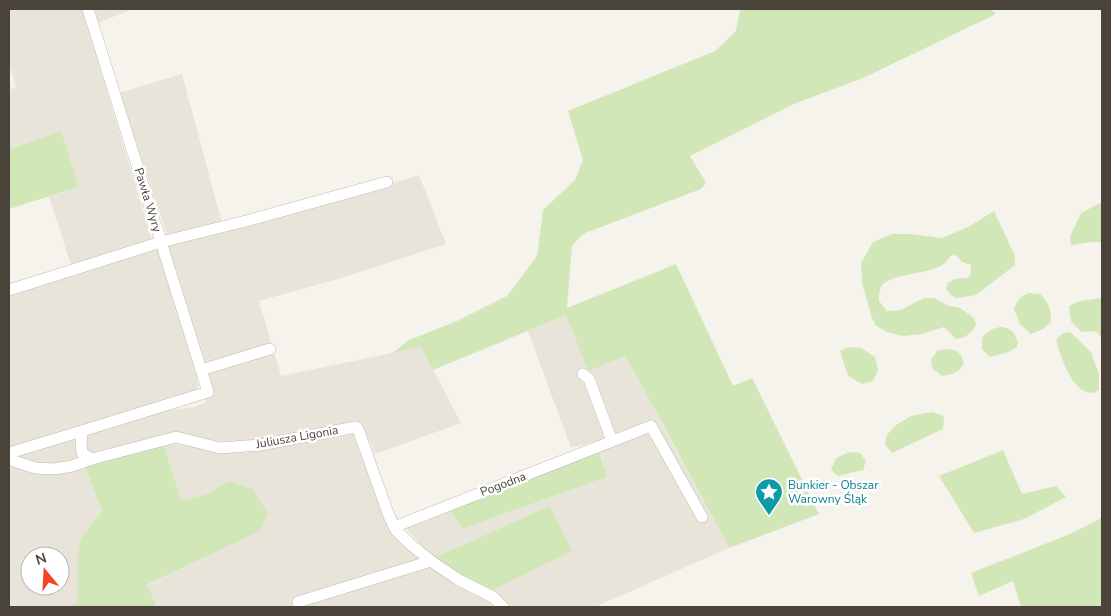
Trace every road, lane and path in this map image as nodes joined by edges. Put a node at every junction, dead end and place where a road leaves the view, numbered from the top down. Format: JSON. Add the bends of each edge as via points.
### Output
{"nodes":[{"id":1,"x":88,"y":9,"type":"edge"},
{"id":2,"x":387,"y":182,"type":"dead end"},
{"id":3,"x":161,"y":242,"type":"junction"},
{"id":4,"x":9,"y":290,"type":"edge"},
{"id":5,"x":270,"y":349,"type":"dead end"},
{"id":6,"x":201,"y":370,"type":"junction"},
{"id":7,"x":583,"y":374,"type":"dead end"},
{"id":8,"x":82,"y":432,"type":"junction"},
{"id":9,"x":612,"y":442,"type":"junction"},
{"id":10,"x":10,"y":457,"type":"edge"},
{"id":11,"x":92,"y":459,"type":"junction"},
{"id":12,"x":702,"y":517,"type":"dead end"},
{"id":13,"x":394,"y":526,"type":"junction"},
{"id":14,"x":431,"y":561,"type":"junction"},
{"id":15,"x":298,"y":602,"type":"dead end"},
{"id":16,"x":503,"y":607,"type":"edge"}],
"edges":[{"from":1,"to":3,"type":"street","name":"Pawła Wyry"},
{"from":2,"to":3,"type":"street"},
{"from":3,"to":4,"type":"street"},
{"from":3,"to":6,"type":"street","name":"Pawła Wyry"},
{"from":5,"to":6,"type":"street"},
{"from":6,"to":8,"type":"street","name":"Pawła Wyry","via":[[208,392]]},
{"from":7,"to":9,"type":"street","via":[[590,379]]},
{"from":8,"to":10,"type":"street"},
{"from":8,"to":11,"type":"street","via":[[82,453]]},
{"from":9,"to":12,"type":"street","name":"Pogodna","via":[[651,426]]},
{"from":9,"to":13,"type":"street","name":"Pogodna"},
{"from":10,"to":11,"type":"street","via":[[35,468],[54,469]]},
{"from":11,"to":13,"type":"street","name":"Juliusza Ligonia","via":[[176,437],[220,448],[260,445],[356,427]]},
{"from":13,"to":14,"type":"street","name":"Juliusza Ligonia"},
{"from":14,"to":15,"type":"street"},
{"from":14,"to":16,"type":"street","name":"Juliusza Ligonia","via":[[458,580],[493,597]]}]}
